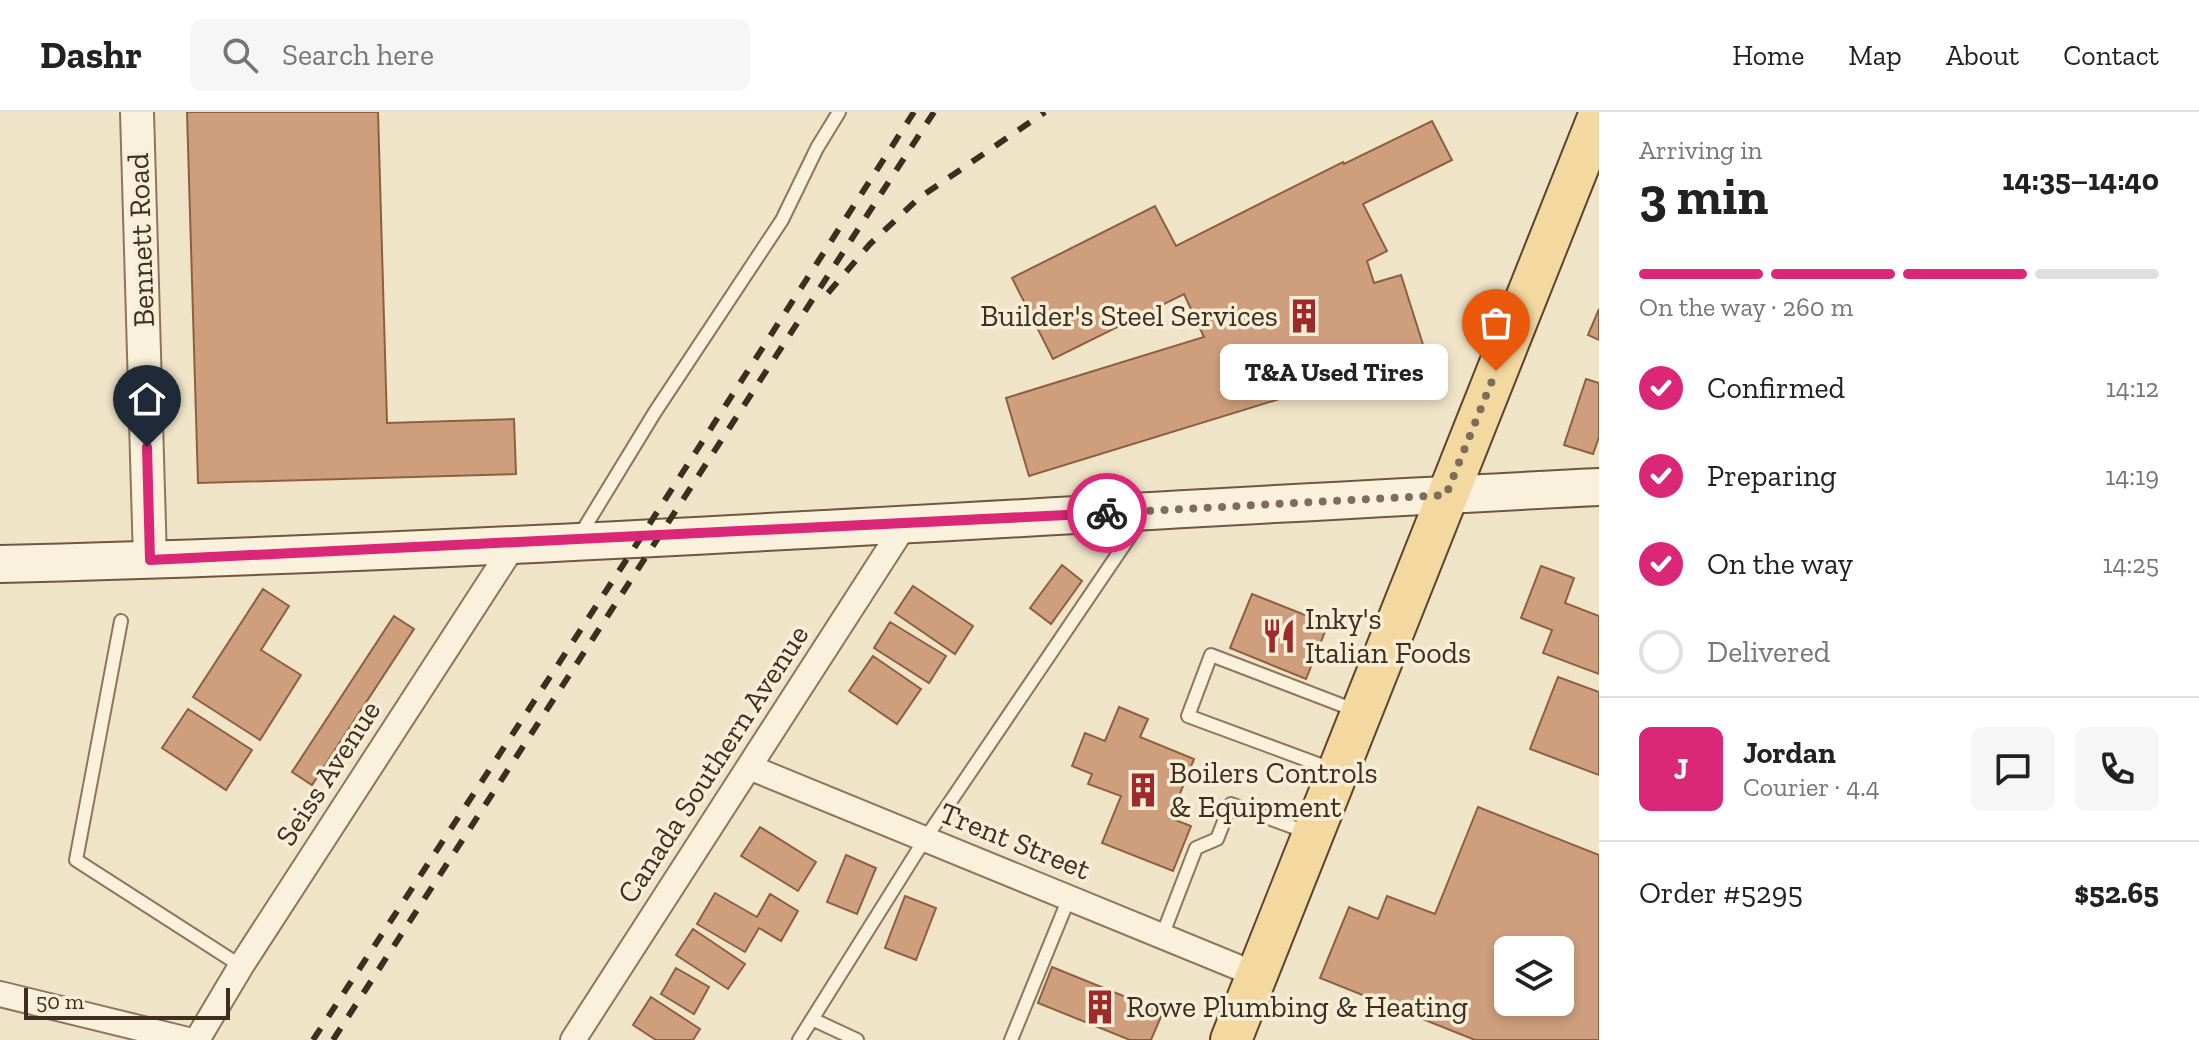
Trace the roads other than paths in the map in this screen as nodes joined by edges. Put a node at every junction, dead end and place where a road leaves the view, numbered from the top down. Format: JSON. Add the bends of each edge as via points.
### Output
{"nodes":[{"id":1,"x":137,"y":112,"type":"edge"},
{"id":2,"x":839,"y":112,"type":"edge"},
{"id":3,"x":1599,"y":115,"type":"edge"},
{"id":4,"x":1599,"y":487,"type":"edge"},
{"id":5,"x":1446,"y":495,"type":"junction"},
{"id":6,"x":1147,"y":511,"type":"junction"},
{"id":7,"x":906,"y":523,"type":"junction"},
{"id":8,"x":577,"y":541,"type":"junction"},
{"id":9,"x":515,"y":543,"type":"junction"},
{"id":10,"x":150,"y":560,"type":"junction"},
{"id":11,"x":0,"y":564,"type":"edge"},
{"id":12,"x":121,"y":621,"type":"dead end"},
{"id":13,"x":1360,"y":712,"type":"junction"},
{"id":14,"x":749,"y":767,"type":"junction"},
{"id":15,"x":1337,"y":771,"type":"junction"},
{"id":16,"x":1312,"y":834,"type":"junction"},
{"id":17,"x":925,"y":839,"type":"junction"},
{"id":18,"x":1069,"y":898,"type":"junction"},
{"id":19,"x":1162,"y":936,"type":"junction"},
{"id":20,"x":241,"y":966,"type":"junction"},
{"id":21,"x":1257,"y":975,"type":"junction"},
{"id":22,"x":0,"y":994,"type":"edge"},
{"id":23,"x":812,"y":1019,"type":"junction"},
{"id":24,"x":188,"y":1040,"type":"edge"},
{"id":25,"x":197,"y":1040,"type":"edge"},
{"id":26,"x":573,"y":1040,"type":"edge"},
{"id":27,"x":799,"y":1040,"type":"edge"},
{"id":28,"x":857,"y":1040,"type":"edge"},
{"id":29,"x":1011,"y":1040,"type":"edge"},
{"id":30,"x":1231,"y":1040,"type":"edge"}],
"edges":[{"from":1,"to":10,"type":"street","name":"Bennett Road"},
{"from":2,"to":8,"type":"lane","via":[[782,220]]},
{"from":3,"to":5,"type":"main road"},
{"from":4,"to":5,"type":"main road"},
{"from":5,"to":6,"type":"main road"},
{"from":5,"to":13,"type":"main road"},
{"from":6,"to":7,"type":"main road"},
{"from":6,"to":17,"type":"lane"},
{"from":7,"to":8,"type":"main road"},
{"from":7,"to":14,"type":"street","name":"Canada Southern Avenue"},
{"from":8,"to":9,"type":"main road"},
{"from":9,"to":10,"type":"main road"},
{"from":9,"to":20,"type":"street","name":"Seiss Avenue"},
{"from":10,"to":11,"type":"main road"},
{"from":12,"to":20,"type":"lane","via":[[76,860]]},
{"from":13,"to":15,"type":"main road"},
{"from":13,"to":15,"type":"lane","via":[[1211,655],[1188,716]]},
{"from":14,"to":17,"type":"street","name":"Trent Street"},
{"from":14,"to":26,"type":"street","name":"Canada Southern Avenue"},
{"from":15,"to":16,"type":"main road"},
{"from":16,"to":19,"type":"lane","via":[[1231,804],[1217,839],[1196,848]]},
{"from":16,"to":21,"type":"main road"},
{"from":17,"to":18,"type":"street","name":"Trent Street"},
{"from":17,"to":23,"type":"lane"},
{"from":18,"to":19,"type":"street","name":"Trent Street"},
{"from":18,"to":29,"type":"lane"},
{"from":19,"to":21,"type":"street","name":"Trent Street"},
{"from":20,"to":25,"type":"street","name":"Seiss Avenue"},
{"from":21,"to":30,"type":"main road"},
{"from":22,"to":24,"type":"street"},
{"from":23,"to":27,"type":"lane"},
{"from":23,"to":28,"type":"lane"}]}
